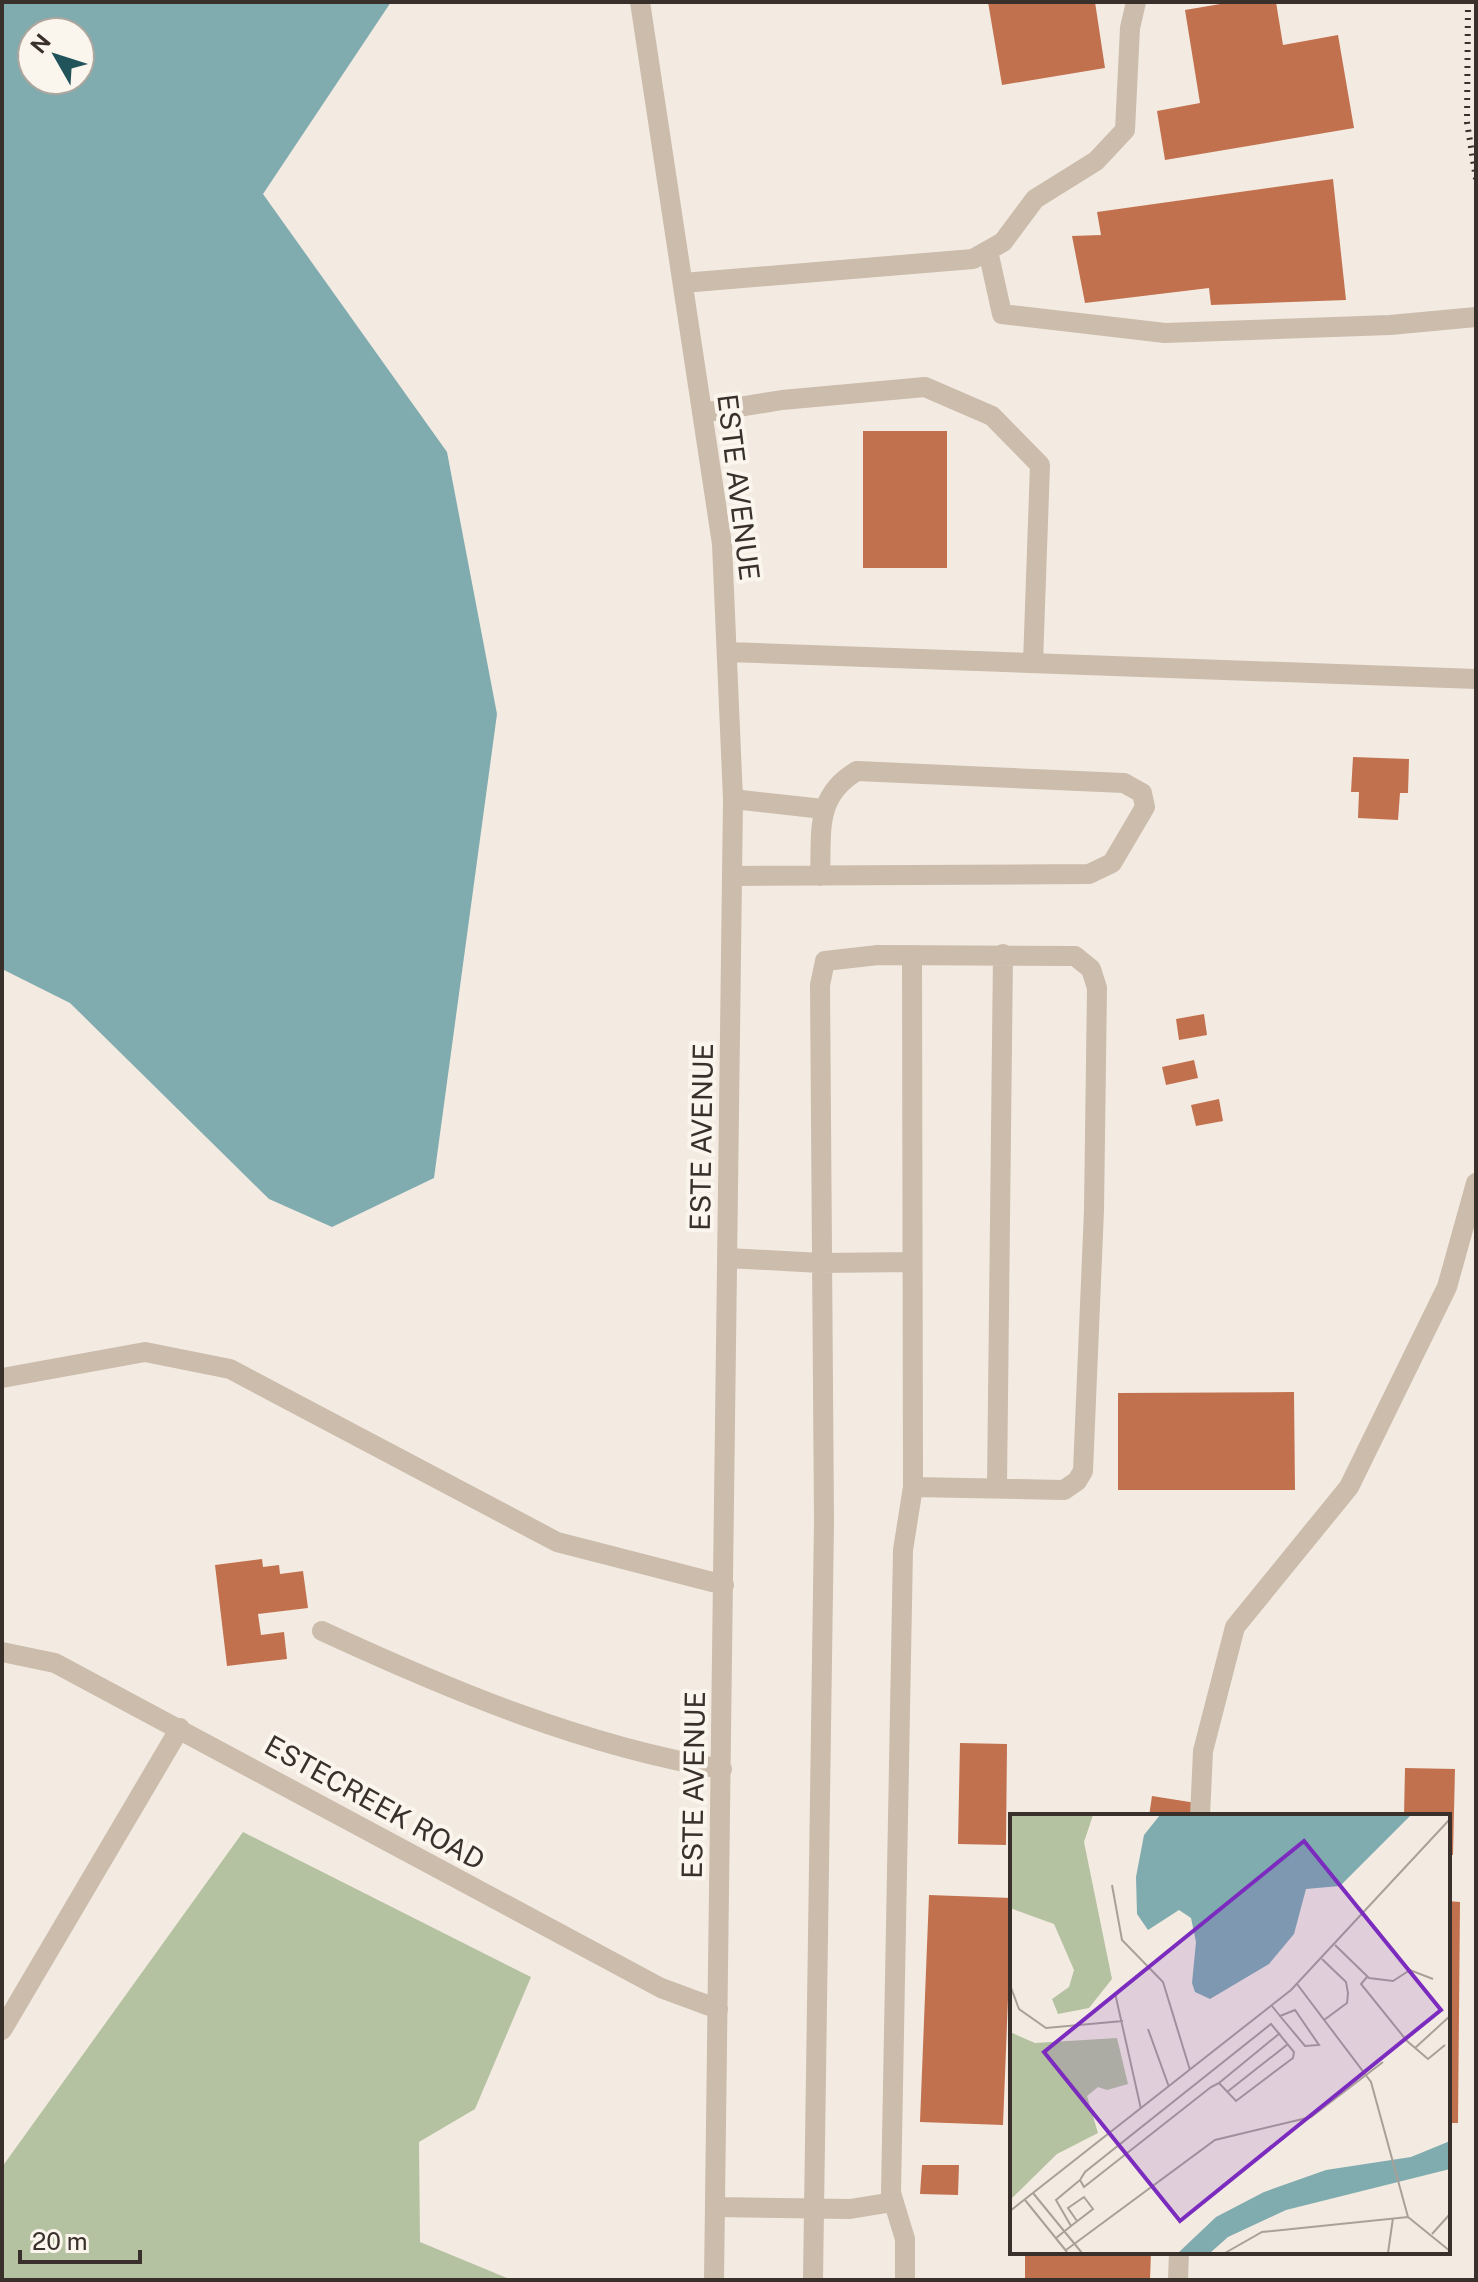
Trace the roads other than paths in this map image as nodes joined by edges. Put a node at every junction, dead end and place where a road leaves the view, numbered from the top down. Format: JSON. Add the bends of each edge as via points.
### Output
{"nodes":[{"id":1,"x":640,"y":2,"type":"edge"},
{"id":2,"x":1136,"y":2,"type":"edge"},
{"id":3,"x":988,"y":251,"type":"junction"},
{"id":4,"x":683,"y":283,"type":"junction"},
{"id":5,"x":1476,"y":317,"type":"edge"},
{"id":6,"x":702,"y":413,"type":"junction"},
{"id":7,"x":728,"y":652,"type":"junction"},
{"id":8,"x":1033,"y":663,"type":"junction"},
{"id":9,"x":1476,"y":679,"type":"edge"},
{"id":10,"x":733,"y":799,"type":"junction"},
{"id":11,"x":823,"y":809,"type":"junction"},
{"id":12,"x":732,"y":876,"type":"junction"},
{"id":13,"x":820,"y":876,"type":"junction"},
{"id":14,"x":1003,"y":954,"type":"junction"},
{"id":15,"x":912,"y":955,"type":"junction"},
{"id":16,"x":1476,"y":1183,"type":"edge"},
{"id":17,"x":728,"y":1258,"type":"junction"},
{"id":18,"x":912,"y":1262,"type":"junction"},
{"id":19,"x":821,"y":1263,"type":"junction"},
{"id":20,"x":2,"y":1378,"type":"edge"},
{"id":21,"x":913,"y":1487,"type":"junction"},
{"id":22,"x":997,"y":1487,"type":"junction"},
{"id":23,"x":724,"y":1585,"type":"junction"},
{"id":24,"x":322,"y":1631,"type":"dead end"},
{"id":25,"x":2,"y":1652,"type":"edge"},
{"id":26,"x":180,"y":1728,"type":"junction"},
{"id":27,"x":722,"y":1769,"type":"junction"},
{"id":28,"x":1200,"y":1814,"type":"edge"},
{"id":29,"x":718,"y":2009,"type":"junction"},
{"id":30,"x":2,"y":2030,"type":"edge"},
{"id":31,"x":893,"y":2202,"type":"junction"},
{"id":32,"x":715,"y":2207,"type":"junction"},
{"id":33,"x":814,"y":2208,"type":"junction"},
{"id":34,"x":1179,"y":2254,"type":"edge"},
{"id":35,"x":714,"y":2280,"type":"edge"},
{"id":36,"x":813,"y":2280,"type":"edge"},
{"id":37,"x":905,"y":2280,"type":"edge"},
{"id":38,"x":1178,"y":2280,"type":"edge"}],
"edges":[{"from":1,"to":4,"type":"street","name":"ESTE AVENUE"},
{"from":2,"to":3,"type":"street","via":[[1125,130],[1096,161],[1035,199],[1003,242]]},
{"from":3,"to":4,"type":"street","via":[[973,259]]},
{"from":3,"to":5,"type":"street","via":[[1002,314],[1165,333]]},
{"from":4,"to":6,"type":"street","name":"ESTE AVENUE"},
{"from":6,"to":7,"type":"street","name":"ESTE AVENUE","via":[[722,544]]},
{"from":6,"to":8,"type":"street","via":[[925,387],[992,416],[1040,465]]},
{"from":7,"to":8,"type":"street"},
{"from":7,"to":10,"type":"street","name":"ESTE AVENUE"},
{"from":8,"to":9,"type":"street"},
{"from":10,"to":11,"type":"street"},
{"from":10,"to":12,"type":"street","name":"ESTE AVENUE"},
{"from":11,"to":13,"type":"street"},
{"from":11,"to":13,"type":"street","via":[[839,782],[857,771],[1124,783],[1142,793],[1145,807],[1112,863],[1089,874]]},
{"from":12,"to":13,"type":"street"},
{"from":12,"to":17,"type":"street","name":"ESTE AVENUE"},
{"from":14,"to":15,"type":"street"},
{"from":14,"to":22,"type":"street"},
{"from":14,"to":22,"type":"street","via":[[1075,956],[1091,969],[1097,988],[1083,1471],[1064,1490]]},
{"from":15,"to":18,"type":"street"},
{"from":15,"to":19,"type":"street","via":[[825,961],[820,985]]},
{"from":16,"to":28,"type":"street","via":[[1447,1287],[1349,1487],[1235,1627],[1203,1751]]},
{"from":17,"to":19,"type":"street"},
{"from":17,"to":23,"type":"street","name":"ESTE AVENUE"},
{"from":18,"to":19,"type":"street"},
{"from":18,"to":21,"type":"street"},
{"from":19,"to":33,"type":"street","via":[[824,1522]]},
{"from":20,"to":23,"type":"street","via":[[145,1352],[230,1369],[557,1542]]},
{"from":21,"to":22,"type":"street"},
{"from":21,"to":31,"type":"street","via":[[903,1550]]},
{"from":23,"to":27,"type":"street","name":"ESTE AVENUE"},
{"from":24,"to":27,"type":"street","via":[[443,1687],[652,1758]]},
{"from":25,"to":26,"type":"street","name":"ESTECREEK ROAD","via":[[55,1663]]},
{"from":26,"to":29,"type":"street","name":"ESTECREEK ROAD","via":[[661,1988]]},
{"from":26,"to":30,"type":"street"},
{"from":27,"to":29,"type":"street","name":"ESTE AVENUE"},
{"from":29,"to":32,"type":"street","name":"ESTE AVENUE"},
{"from":31,"to":33,"type":"street"},
{"from":31,"to":37,"type":"street","via":[[905,2239]]},
{"from":32,"to":33,"type":"street"},
{"from":32,"to":35,"type":"street","name":"ESTE AVENUE"},
{"from":33,"to":36,"type":"street"},
{"from":34,"to":38,"type":"street"}]}
